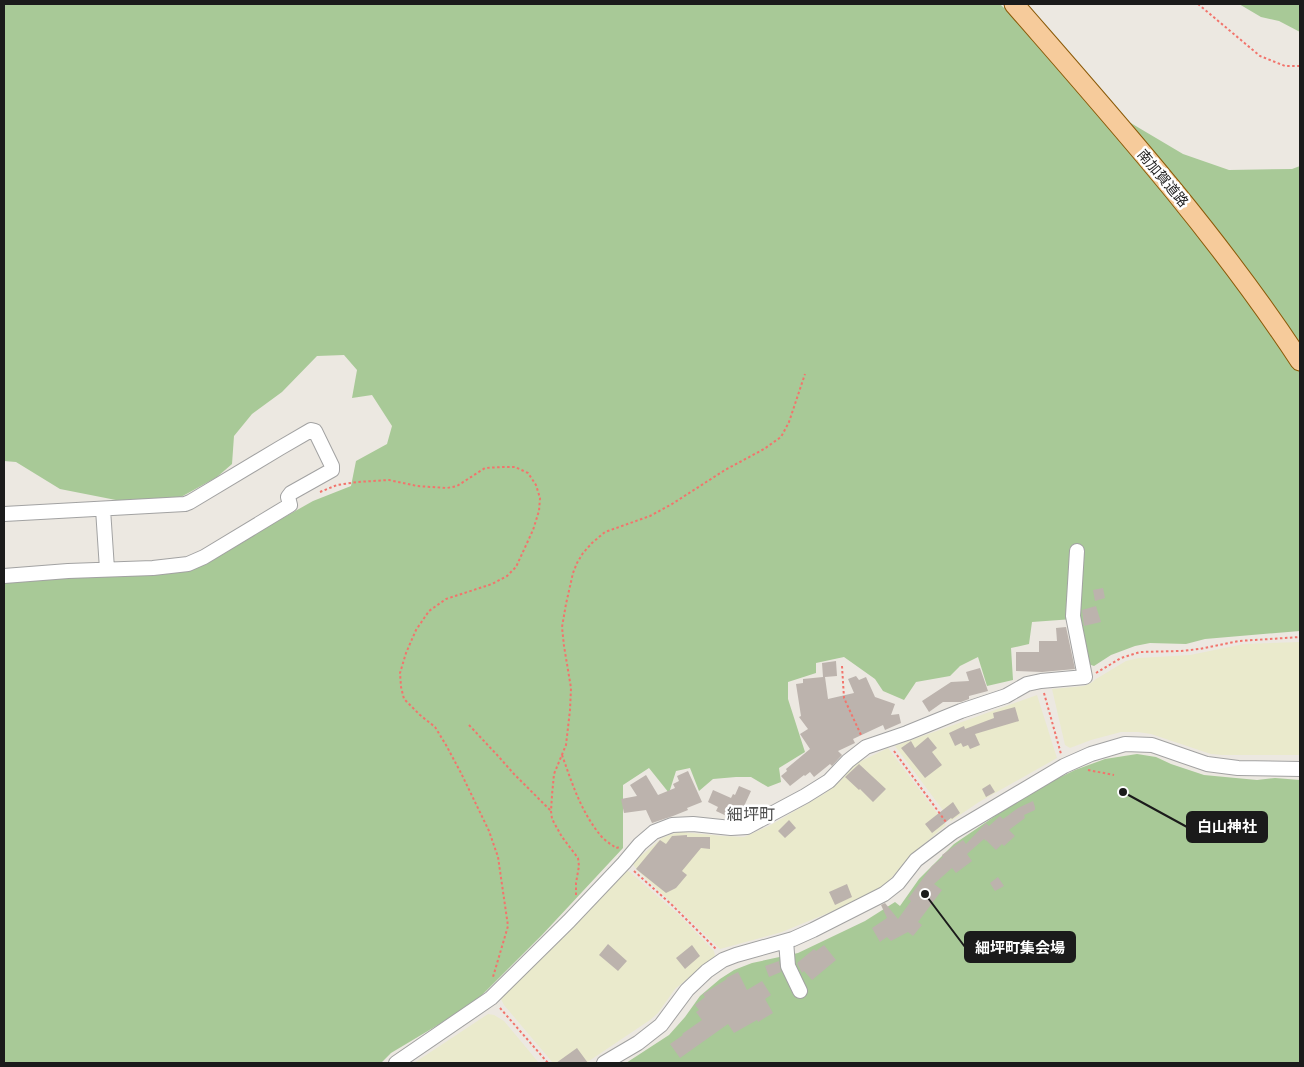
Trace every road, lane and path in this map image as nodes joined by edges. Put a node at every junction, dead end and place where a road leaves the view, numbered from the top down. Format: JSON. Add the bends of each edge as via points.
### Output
{"nodes":[{"id":1,"x":1014,"y":4,"type":"edge"},
{"id":2,"x":1198,"y":4,"type":"edge"},
{"id":3,"x":1300,"y":66,"type":"edge"},
{"id":4,"x":1300,"y":361,"type":"edge"},
{"id":5,"x":806,"y":374,"type":"dead end"},
{"id":6,"x":316,"y":494,"type":"dead end"},
{"id":7,"x":103,"y":509,"type":"junction"},
{"id":8,"x":4,"y":514,"type":"edge"},
{"id":9,"x":1078,"y":551,"type":"dead end"},
{"id":10,"x":107,"y":570,"type":"junction"},
{"id":11,"x":4,"y":576,"type":"edge"},
{"id":12,"x":1300,"y":637,"type":"edge"},
{"id":13,"x":842,"y":666,"type":"dead end"},
{"id":14,"x":1085,"y":677,"type":"junction"},
{"id":15,"x":1041,"y":681,"type":"junction"},
{"id":16,"x":469,"y":726,"type":"dead end"},
{"id":17,"x":885,"y":739,"type":"junction"},
{"id":18,"x":866,"y":747,"type":"junction"},
{"id":19,"x":562,"y":754,"type":"junction"},
{"id":20,"x":1064,"y":766,"type":"junction"},
{"id":21,"x":1300,"y":769,"type":"edge"},
{"id":22,"x":1114,"y":775,"type":"dead end"},
{"id":23,"x":551,"y":811,"type":"junction"},
{"id":24,"x":953,"y":832,"type":"junction"},
{"id":25,"x":636,"y":849,"type":"junction"},
{"id":26,"x":624,"y":863,"type":"junction"},
{"id":27,"x":584,"y":904,"type":"junction"},
{"id":28,"x":786,"y":941,"type":"junction"},
{"id":29,"x":723,"y":960,"type":"junction"},
{"id":30,"x":800,"y":990,"type":"dead end"},
{"id":31,"x":494,"y":996,"type":"junction"},
{"id":32,"x":396,"y":1063,"type":"edge"},
{"id":33,"x":548,"y":1063,"type":"edge"},
{"id":34,"x":604,"y":1063,"type":"edge"}],
"edges":[{"from":1,"to":4,"type":"main road","name":"南加賀道路","via":[[1162,175],[1272,317]]},
{"from":2,"to":3,"type":"path","via":[[1260,56],[1285,66]]},
{"from":5,"to":19,"type":"path","via":[[781,437],[650,516],[604,532],[582,553],[573,573],[562,627],[571,688],[566,745]]},
{"from":6,"to":31,"type":"path","via":[[337,485],[389,480],[447,488],[457,486],[485,468],[502,467],[515,467],[528,473],[536,485],[539,511],[516,567],[492,584],[446,599],[429,611],[416,630],[400,672],[404,699],[435,727],[461,773],[498,857],[508,926],[492,982]]},
{"from":7,"to":8,"type":"street"},
{"from":7,"to":10,"type":"street"},
{"from":7,"to":10,"type":"street","via":[[190,502],[311,430],[315,431],[332,466],[332,470],[291,493],[288,497],[290,505],[204,557],[188,564]]},
{"from":9,"to":14,"type":"street","via":[[1073,616]]},
{"from":10,"to":11,"type":"street"},
{"from":12,"to":14,"type":"path","via":[[1239,641],[1190,650],[1140,652]]},
{"from":13,"to":18,"type":"path","via":[[844,698]]},
{"from":14,"to":15,"type":"street"},
{"from":15,"to":17,"type":"street"},
{"from":15,"to":20,"type":"path"},
{"from":16,"to":23,"type":"path"},
{"from":17,"to":18,"type":"street"},
{"from":17,"to":24,"type":"path"},
{"from":18,"to":25,"type":"street","via":[[829,781],[747,826],[672,825],[654,832]]},
{"from":19,"to":23,"type":"path","via":[[554,774]]},
{"from":19,"to":25,"type":"path","via":[[585,813],[601,837],[616,848],[627,844]]},
{"from":20,"to":21,"type":"street","via":[[1125,744],[1152,746],[1207,764]]},
{"from":20,"to":22,"type":"path"},
{"from":20,"to":24,"type":"street"},
{"from":23,"to":27,"type":"path","via":[[558,832],[578,858],[576,894]]},
{"from":24,"to":28,"type":"street","via":[[916,860],[898,883],[884,894]]},
{"from":25,"to":26,"type":"street"},
{"from":26,"to":27,"type":"street"},
{"from":26,"to":29,"type":"path","via":[[672,905]]},
{"from":27,"to":31,"type":"street"},
{"from":28,"to":29,"type":"street"},
{"from":28,"to":30,"type":"street","via":[[788,966]]},
{"from":29,"to":34,"type":"street","via":[[686,990],[661,1025]]},
{"from":31,"to":32,"type":"street"},
{"from":31,"to":33,"type":"path"}]}
